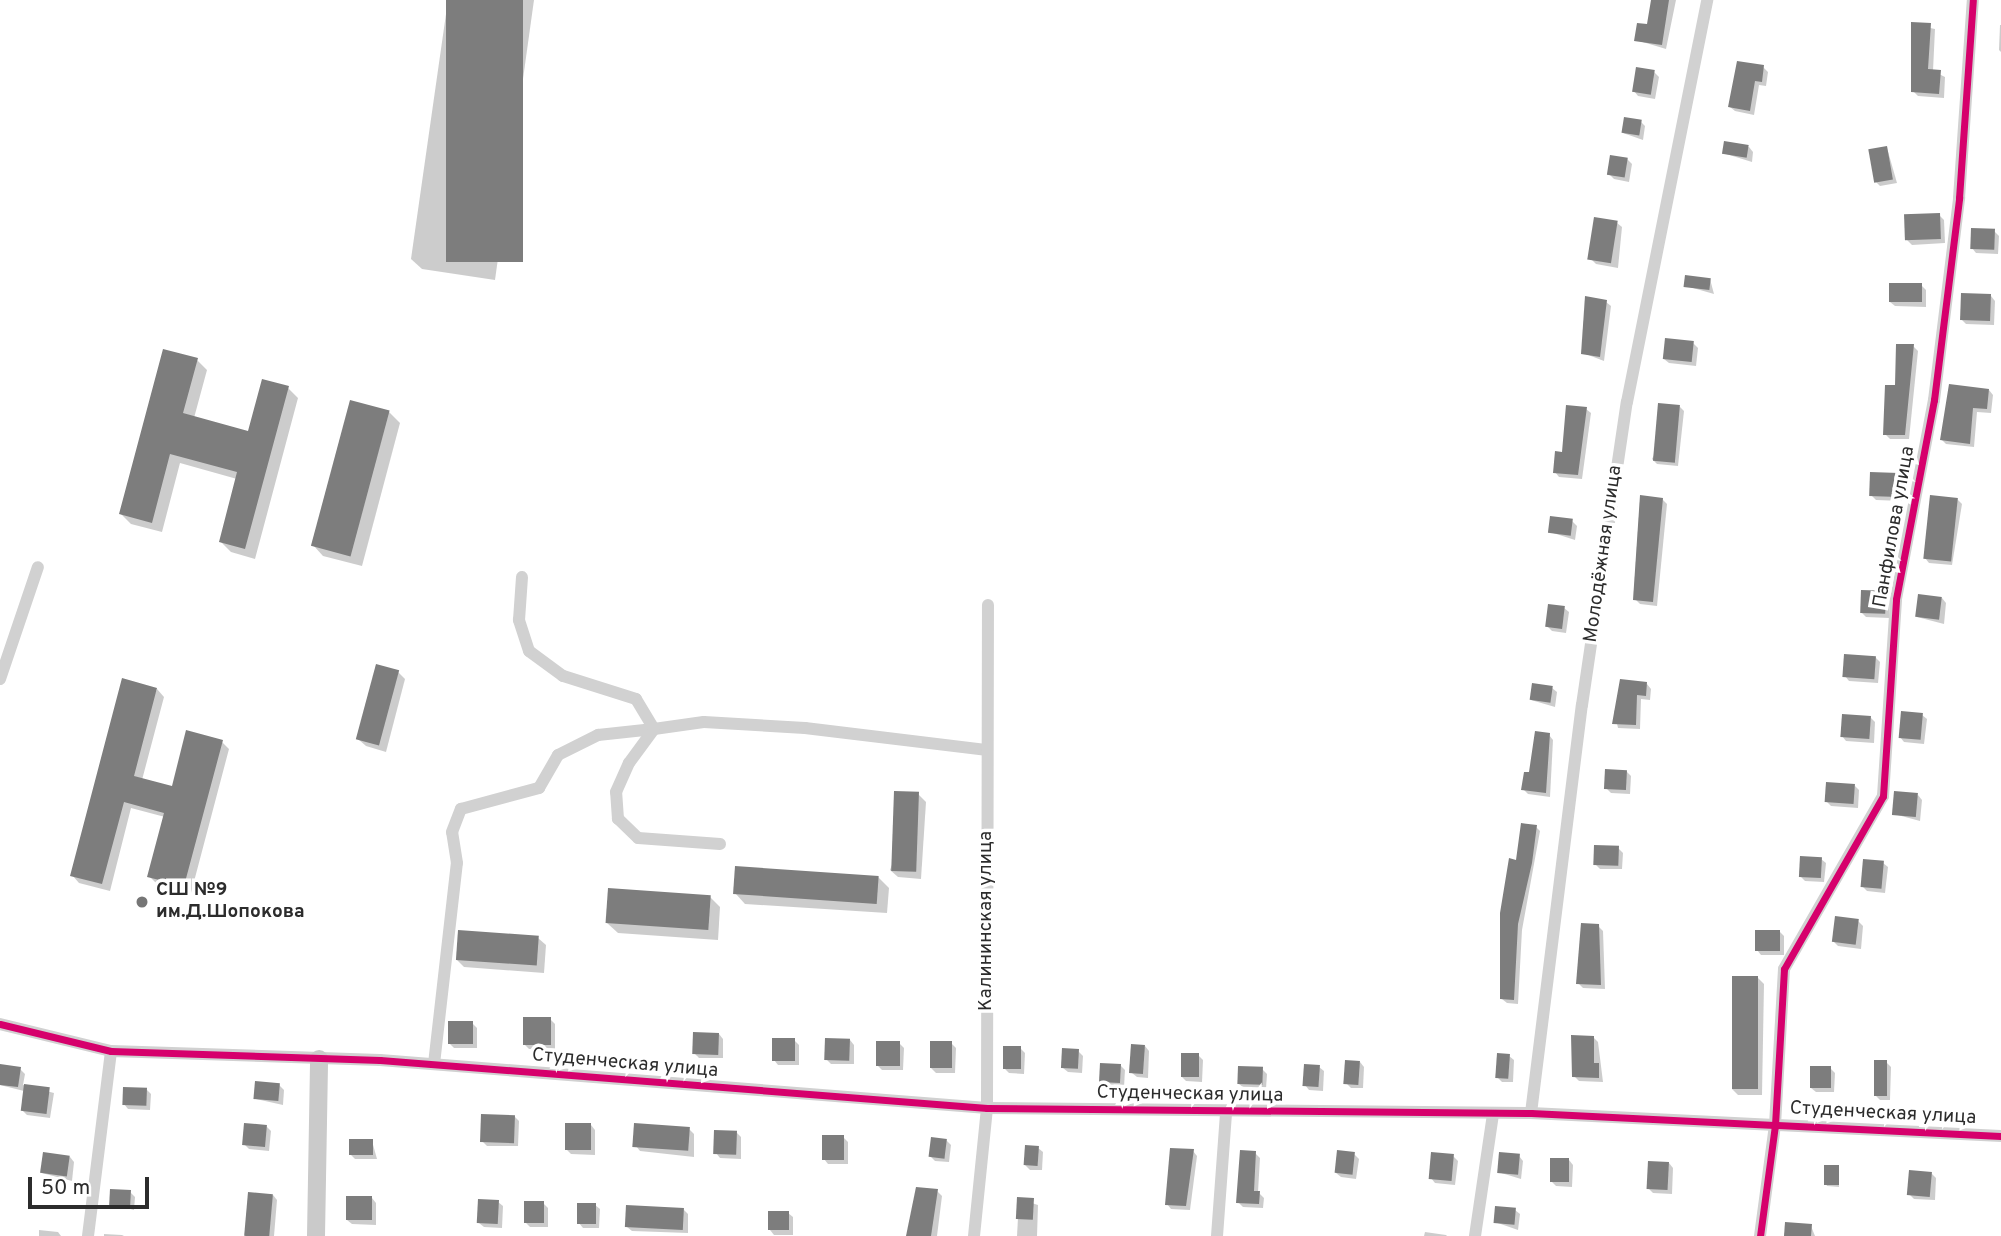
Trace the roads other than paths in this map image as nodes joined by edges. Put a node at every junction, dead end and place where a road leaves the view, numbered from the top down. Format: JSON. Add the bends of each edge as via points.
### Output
{"nodes":[{"id":1,"x":1707,"y":0,"type":"edge"},
{"id":2,"x":1973,"y":0,"type":"edge"},
{"id":3,"x":38,"y":567,"type":"dead end"},
{"id":4,"x":522,"y":577,"type":"dead end"},
{"id":5,"x":988,"y":605,"type":"dead end"},
{"id":6,"x":0,"y":679,"type":"edge"},
{"id":7,"x":654,"y":729,"type":"junction"},
{"id":8,"x":986,"y":750,"type":"junction"},
{"id":9,"x":720,"y":845,"type":"dead end"},
{"id":10,"x":0,"y":1024,"type":"edge"},
{"id":11,"x":111,"y":1051,"type":"junction"},
{"id":12,"x":319,"y":1059,"type":"junction"},
{"id":13,"x":434,"y":1064,"type":"junction"},
{"id":14,"x":988,"y":1108,"type":"junction"},
{"id":15,"x":1226,"y":1112,"type":"junction"},
{"id":16,"x":1531,"y":1113,"type":"junction"},
{"id":17,"x":1493,"y":1114,"type":"junction"},
{"id":18,"x":1775,"y":1125,"type":"junction"},
{"id":19,"x":2001,"y":1136,"type":"edge"},
{"id":20,"x":89,"y":1236,"type":"edge"},
{"id":21,"x":316,"y":1236,"type":"edge"},
{"id":22,"x":974,"y":1236,"type":"edge"},
{"id":23,"x":1217,"y":1236,"type":"edge"},
{"id":24,"x":1475,"y":1236,"type":"edge"},
{"id":25,"x":1760,"y":1236,"type":"edge"}],
"edges":[{"from":1,"to":16,"type":"street","name":"Молодёжная улица","via":[[1627,402],[1582,705]]},
{"from":2,"to":18,"type":"street","name":"Панфилова улица","via":[[1959,198],[1936,386],[1896,599],[1882,796],[1784,969],[1774,1077]]},
{"from":3,"to":6,"type":"street"},
{"from":4,"to":7,"type":"street","via":[[519,620],[529,651],[563,676],[636,699]]},
{"from":5,"to":8,"type":"street","name":"Калининская улица"},
{"from":7,"to":8,"type":"street","via":[[704,722],[805,727]]},
{"from":7,"to":9,"type":"street","via":[[629,763],[616,792],[618,819],[638,838]]},
{"from":7,"to":13,"type":"street","via":[[598,735],[558,755],[539,788],[461,809],[452,832],[457,863]]},
{"from":8,"to":14,"type":"street","name":"Калининская улица"},
{"from":10,"to":11,"type":"street"},
{"from":11,"to":12,"type":"street"},
{"from":11,"to":20,"type":"street"},
{"from":12,"to":13,"type":"street","name":"Студенческая улица"},
{"from":12,"to":21,"type":"street"},
{"from":13,"to":14,"type":"street","name":"Студенческая улица"},
{"from":14,"to":15,"type":"street","name":"Студенческая улица"},
{"from":14,"to":22,"type":"street","name":"Калининская улица"},
{"from":15,"to":17,"type":"street","name":"Студенческая улица"},
{"from":15,"to":23,"type":"street"},
{"from":16,"to":17,"type":"street","name":"Студенческая улица"},
{"from":16,"to":18,"type":"street","name":"Студенческая улица"},
{"from":17,"to":24,"type":"street"},
{"from":18,"to":19,"type":"street","name":"Студенческая улица"},
{"from":18,"to":25,"type":"street"}]}
